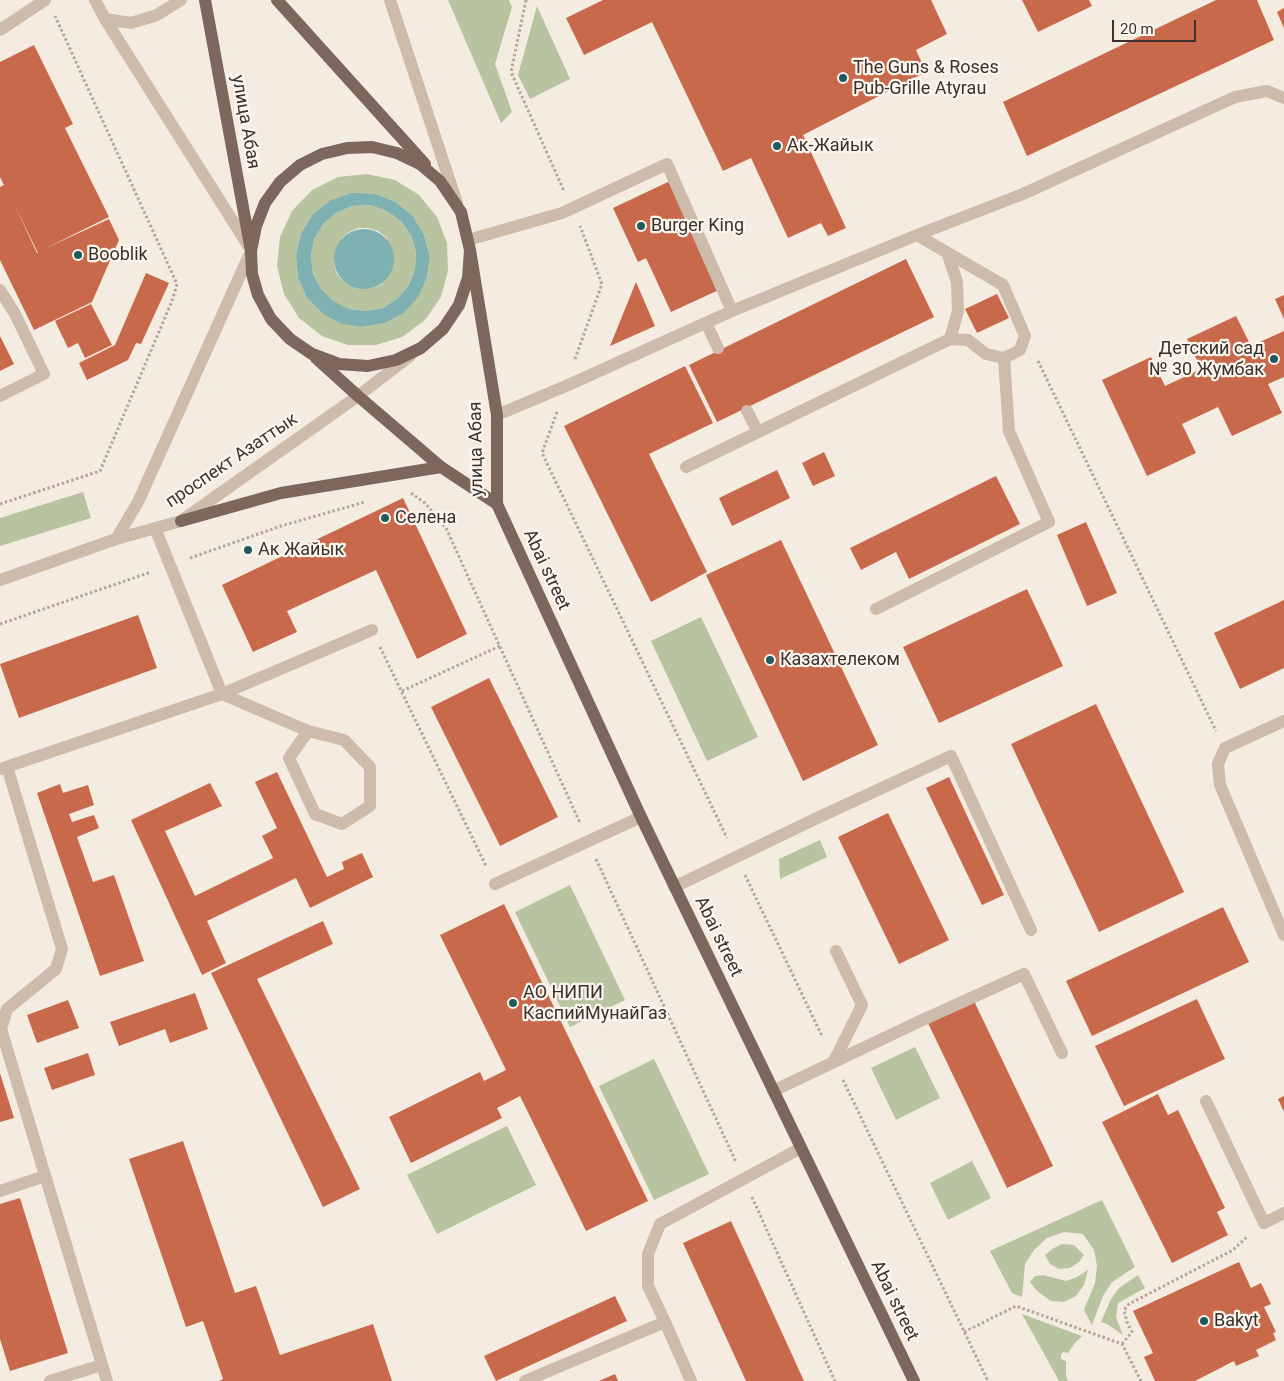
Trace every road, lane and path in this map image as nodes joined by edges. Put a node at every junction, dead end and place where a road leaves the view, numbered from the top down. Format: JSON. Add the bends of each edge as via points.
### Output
{"nodes":[{"id":1,"x":95,"y":0,"type":"edge"},
{"id":2,"x":181,"y":0,"type":"edge"},
{"id":3,"x":205,"y":0,"type":"edge"},
{"id":4,"x":277,"y":0,"type":"edge"},
{"id":5,"x":390,"y":0,"type":"edge"},
{"id":6,"x":526,"y":0,"type":"edge"},
{"id":7,"x":48,"y":4,"type":"edge"},
{"id":8,"x":105,"y":19,"type":"junction"},
{"id":9,"x":0,"y":30,"type":"edge"},
{"id":10,"x":1284,"y":98,"type":"edge"},
{"id":11,"x":440,"y":181,"type":"junction"},
{"id":12,"x":572,"y":208,"type":"junction"},
{"id":13,"x":461,"y":212,"type":"junction"},
{"id":14,"x":917,"y":235,"type":"junction"},
{"id":15,"x":469,"y":245,"type":"junction"},
{"id":16,"x":251,"y":251,"type":"junction"},
{"id":17,"x":947,"y":252,"type":"junction"},
{"id":18,"x":0,"y":290,"type":"edge"},
{"id":19,"x":732,"y":311,"type":"junction"},
{"id":20,"x":706,"y":323,"type":"junction"},
{"id":21,"x":1026,"y":336,"type":"junction"},
{"id":22,"x":950,"y":339,"type":"junction"},
{"id":23,"x":421,"y":348,"type":"junction"},
{"id":24,"x":718,"y":348,"type":"dead end"},
{"id":25,"x":312,"y":354,"type":"junction"},
{"id":26,"x":1004,"y":358,"type":"junction"},
{"id":27,"x":566,"y":386,"type":"junction"},
{"id":28,"x":0,"y":396,"type":"edge"},
{"id":29,"x":358,"y":396,"type":"junction"},
{"id":30,"x":747,"y":411,"type":"dead end"},
{"id":31,"x":497,"y":415,"type":"junction"},
{"id":32,"x":758,"y":432,"type":"junction"},
{"id":33,"x":441,"y":467,"type":"junction"},
{"id":34,"x":686,"y":467,"type":"dead end"},
{"id":35,"x":408,"y":490,"type":"dead end"},
{"id":36,"x":372,"y":501,"type":"dead end"},
{"id":37,"x":0,"y":504,"type":"edge"},
{"id":38,"x":496,"y":504,"type":"junction"},
{"id":39,"x":181,"y":521,"type":"junction"},
{"id":40,"x":155,"y":528,"type":"junction"},
{"id":41,"x":116,"y":538,"type":"junction"},
{"id":42,"x":170,"y":565,"type":"junction"},
{"id":43,"x":0,"y":580,"type":"edge"},
{"id":44,"x":876,"y":610,"type":"dead end"},
{"id":45,"x":0,"y":624,"type":"edge"},
{"id":46,"x":372,"y":630,"type":"joint"},
{"id":47,"x":500,"y":646,"type":"junction"},
{"id":48,"x":402,"y":691,"type":"junction"},
{"id":49,"x":222,"y":694,"type":"junction"},
{"id":50,"x":1284,"y":721,"type":"edge"},
{"id":51,"x":308,"y":731,"type":"junction"},
{"id":52,"x":1224,"y":748,"type":"junction"},
{"id":53,"x":3,"y":768,"type":"edge"},
{"id":54,"x":641,"y":817,"type":"junction"},
{"id":55,"x":588,"y":841,"type":"junction"},
{"id":56,"x":736,"y":857,"type":"junction"},
{"id":57,"x":495,"y":884,"type":"joint"},
{"id":58,"x":674,"y":887,"type":"junction"},
{"id":59,"x":1031,"y":930,"type":"dead end"},
{"id":60,"x":1284,"y":934,"type":"edge"},
{"id":61,"x":836,"y":951,"type":"dead end"},
{"id":62,"x":1,"y":1029,"type":"edge"},
{"id":63,"x":1062,"y":1053,"type":"dead end"},
{"id":64,"x":834,"y":1061,"type":"junction"},
{"id":65,"x":773,"y":1091,"type":"junction"},
{"id":66,"x":1206,"y":1101,"type":"dead end"},
{"id":67,"x":801,"y":1148,"type":"junction"},
{"id":68,"x":45,"y":1176,"type":"junction"},
{"id":69,"x":744,"y":1179,"type":"junction"},
{"id":70,"x":0,"y":1190,"type":"edge"},
{"id":71,"x":1284,"y":1213,"type":"edge"},
{"id":72,"x":1264,"y":1223,"type":"junction"},
{"id":73,"x":665,"y":1322,"type":"junction"},
{"id":74,"x":964,"y":1332,"type":"junction"},
{"id":75,"x":1122,"y":1344,"type":"junction"},
{"id":76,"x":102,"y":1365,"type":"junction"},
{"id":77,"x":50,"y":1381,"type":"edge"},
{"id":78,"x":107,"y":1381,"type":"edge"},
{"id":79,"x":525,"y":1381,"type":"edge"},
{"id":80,"x":690,"y":1381,"type":"edge"},
{"id":81,"x":834,"y":1381,"type":"edge"},
{"id":82,"x":914,"y":1381,"type":"edge"},
{"id":83,"x":988,"y":1381,"type":"edge"},
{"id":84,"x":1141,"y":1381,"type":"edge"}],
"edges":[{"from":1,"to":8,"type":"street"},
{"from":2,"to":8,"type":"street","via":[[157,15],[131,23]]},
{"from":3,"to":16,"type":"main road","name":"улица Абая"},
{"from":4,"to":11,"type":"main road","name":"улица Абая"},
{"from":5,"to":13,"type":"street"},
{"from":6,"to":12,"type":"path","via":[[510,72]]},
{"from":7,"to":9,"type":"street"},
{"from":7,"to":37,"type":"path","via":[[176,284],[172,301],[100,471]]},
{"from":8,"to":16,"type":"street"},
{"from":10,"to":14,"type":"street","via":[[1266,91],[1235,97],[1023,194]]},
{"from":11,"to":13,"type":"main road","name":"улица Абая"},
{"from":11,"to":16,"type":"main road","name":"улица Абая","via":[[420,164],[397,153],[372,147],[322,154],[300,165],[280,182],[265,203]]},
{"from":12,"to":15,"type":"street"},
{"from":12,"to":19,"type":"street","via":[[667,164]]},
{"from":12,"to":27,"type":"path","via":[[602,284]]},
{"from":13,"to":15,"type":"main road","name":"улица Абая"},
{"from":14,"to":17,"type":"street"},
{"from":14,"to":19,"type":"street"},
{"from":15,"to":23,"type":"main road","name":"улица Абая","via":[[468,278],[459,305],[443,329]]},
{"from":15,"to":31,"type":"main road","name":"улица Абая"},
{"from":16,"to":25,"type":"main road","name":"улица Абая","via":[[252,274],[258,295],[271,319],[290,339]]},
{"from":16,"to":41,"type":"street","name":"проспект Азаттык","via":[[138,502]]},
{"from":17,"to":21,"type":"street","via":[[1003,285]]},
{"from":17,"to":22,"type":"street","via":[[957,282],[958,311]]},
{"from":18,"to":28,"type":"street","via":[[44,374]]},
{"from":19,"to":20,"type":"street"},
{"from":20,"to":24,"type":"street"},
{"from":20,"to":27,"type":"street"},
{"from":21,"to":26,"type":"street","via":[[1020,350]]},
{"from":21,"to":52,"type":"path"},
{"from":22,"to":26,"type":"street","via":[[968,340],[986,354]]},
{"from":22,"to":32,"type":"street"},
{"from":23,"to":25,"type":"main road","name":"улица Абая","via":[[396,360],[368,366],[339,364]]},
{"from":23,"to":29,"type":"street","name":"проспект Азаттык"},
{"from":25,"to":29,"type":"main road","name":"улица Абая"},
{"from":26,"to":44,"type":"street","via":[[1009,431],[1049,522]]},
{"from":27,"to":31,"type":"street"},
{"from":27,"to":56,"type":"path","via":[[542,453]]},
{"from":29,"to":33,"type":"main road","name":"улица Абая"},
{"from":29,"to":39,"type":"street","name":"проспект Азаттык"},
{"from":30,"to":32,"type":"street"},
{"from":31,"to":38,"type":"main road","name":"улица Абая"},
{"from":32,"to":34,"type":"street"},
{"from":33,"to":38,"type":"main road","name":"улица Абая"},
{"from":33,"to":39,"type":"main road","via":[[281,493]]},
{"from":35,"to":47,"type":"path","via":[[425,503],[446,528]]},
{"from":36,"to":42,"type":"path","via":[[281,526]]},
{"from":38,"to":54,"type":"main road","name":"Abai street"},
{"from":39,"to":40,"type":"street","name":"проспект Азаттык"},
{"from":40,"to":41,"type":"street","name":"проспект Азаттык"},
{"from":40,"to":42,"type":"street"},
{"from":41,"to":43,"type":"street"},
{"from":42,"to":45,"type":"path"},
{"from":42,"to":49,"type":"street"},
{"from":46,"to":48,"type":"path"},
{"from":46,"to":49,"type":"street"},
{"from":47,"to":48,"type":"path"},
{"from":47,"to":55,"type":"path"},
{"from":48,"to":57,"type":"path"},
{"from":49,"to":51,"type":"street"},
{"from":49,"to":53,"type":"street"},
{"from":50,"to":52,"type":"street"},
{"from":51,"to":51,"type":"street","via":[[289,758],[316,814],[342,824],[370,806],[370,766],[344,740]]},
{"from":52,"to":60,"type":"street","via":[[1218,764],[1220,784]]},
{"from":53,"to":62,"type":"street","via":[[62,949],[56,969],[7,1009]]},
{"from":54,"to":55,"type":"street"},
{"from":54,"to":58,"type":"main road","name":"Abai street"},
{"from":55,"to":57,"type":"street"},
{"from":55,"to":69,"type":"path"},
{"from":56,"to":58,"type":"street"},
{"from":56,"to":59,"type":"street","via":[[951,756]]},
{"from":56,"to":64,"type":"path"},
{"from":58,"to":65,"type":"main road","name":"Abai street"},
{"from":61,"to":64,"type":"street","via":[[862,1005]]},
{"from":62,"to":68,"type":"street"},
{"from":63,"to":64,"type":"street","via":[[1024,974]]},
{"from":64,"to":65,"type":"street"},
{"from":64,"to":74,"type":"path"},
{"from":65,"to":67,"type":"main road","name":"Abai street"},
{"from":66,"to":72,"type":"street"},
{"from":67,"to":69,"type":"street"},
{"from":67,"to":82,"type":"main road","name":"Abai street"},
{"from":68,"to":70,"type":"street"},
{"from":68,"to":76,"type":"street"},
{"from":69,"to":73,"type":"street","via":[[660,1224],[648,1254],[648,1286]]},
{"from":69,"to":81,"type":"path"},
{"from":71,"to":72,"type":"street"},
{"from":72,"to":75,"type":"path","via":[[1232,1250],[1129,1304],[1124,1310],[1132,1332]]},
{"from":73,"to":79,"type":"street"},
{"from":73,"to":80,"type":"street"},
{"from":74,"to":75,"type":"path","via":[[1016,1306]]},
{"from":74,"to":83,"type":"path"},
{"from":75,"to":84,"type":"path"},
{"from":76,"to":77,"type":"street"},
{"from":76,"to":78,"type":"street"}]}
